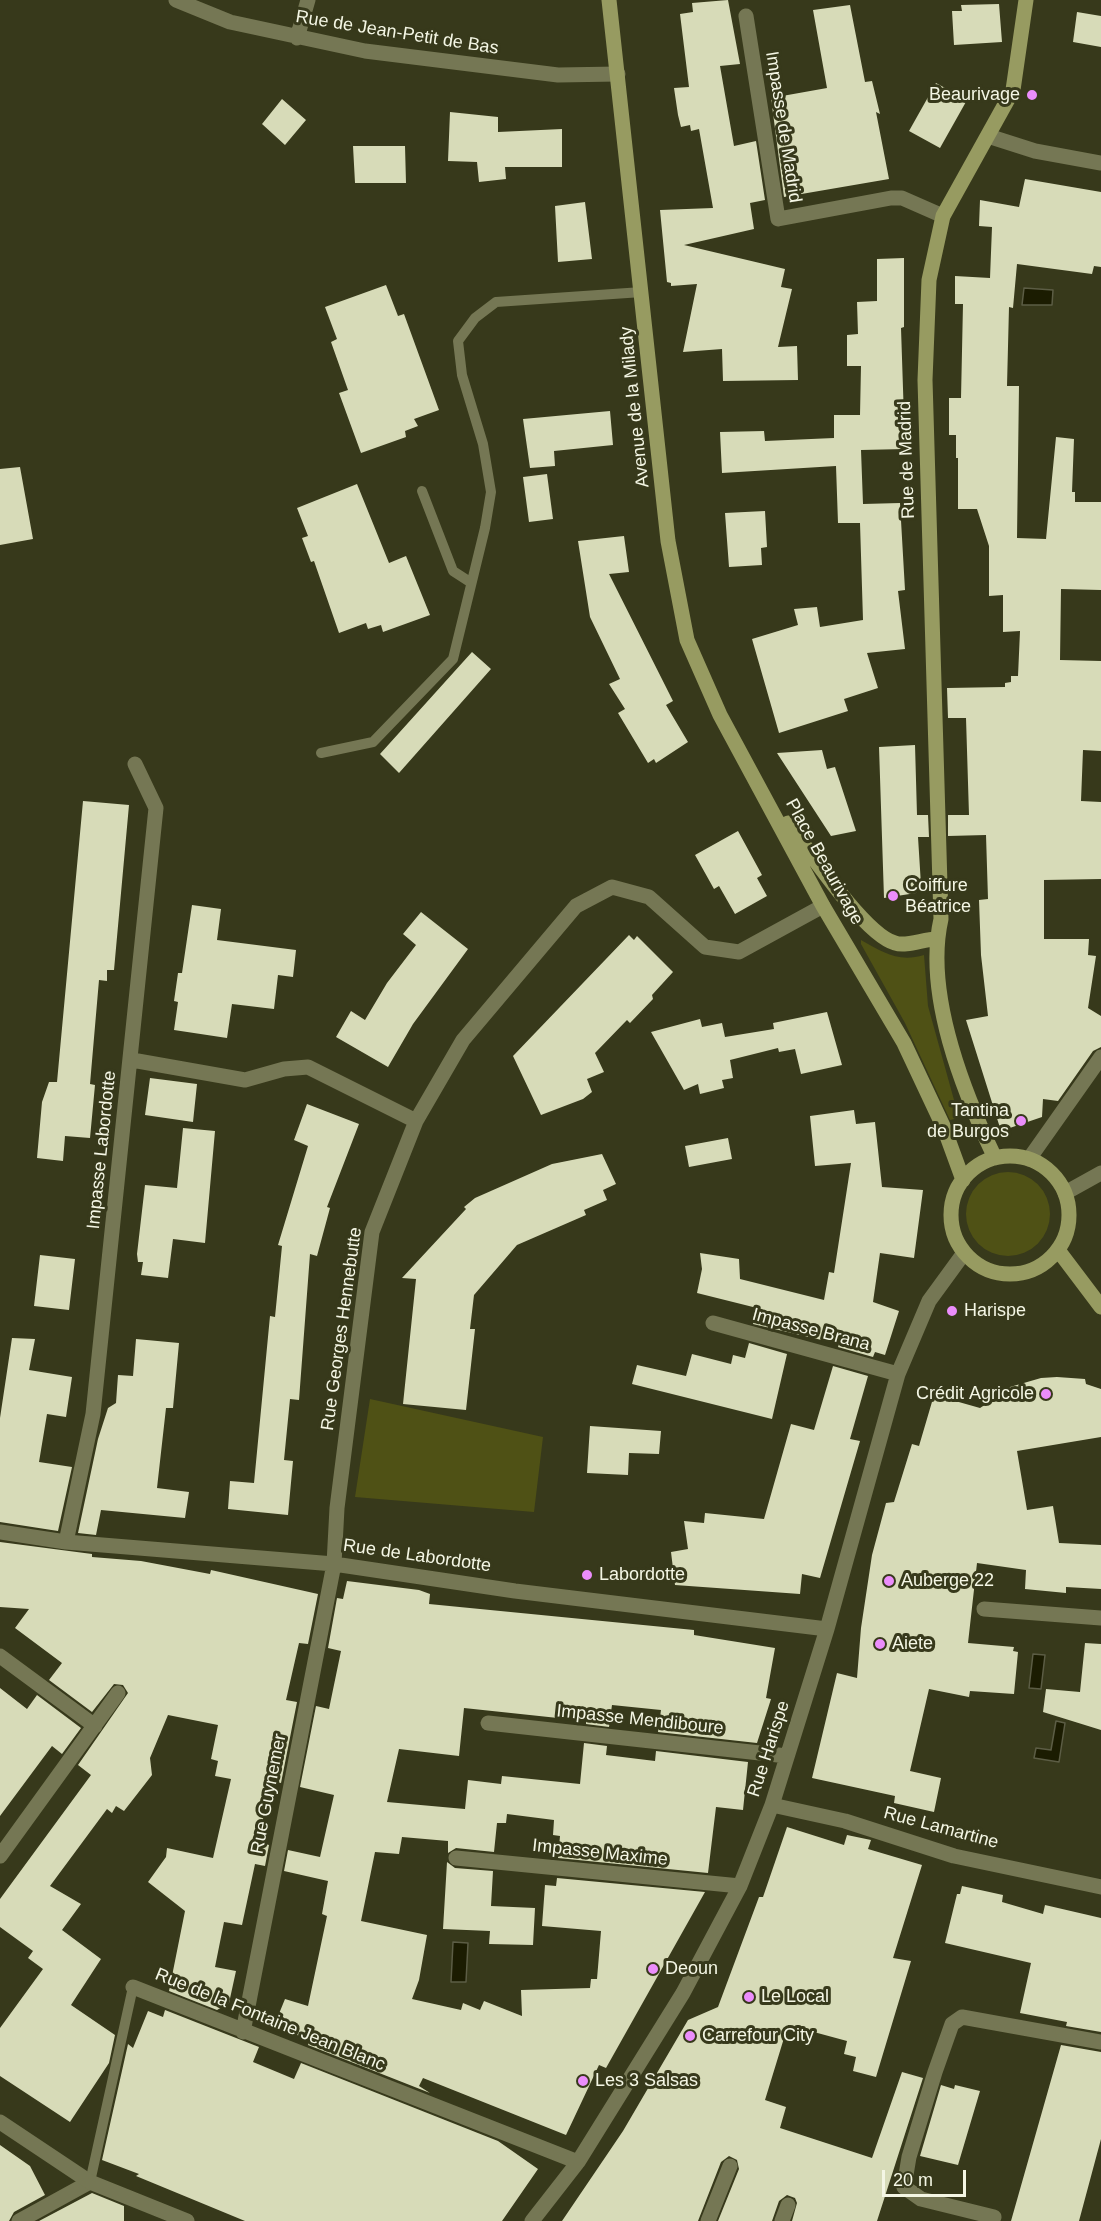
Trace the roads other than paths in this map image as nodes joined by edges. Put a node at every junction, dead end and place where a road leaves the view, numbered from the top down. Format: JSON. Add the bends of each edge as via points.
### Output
{"nodes":[{"id":1,"x":176,"y":0,"type":"edge"},
{"id":2,"x":308,"y":0,"type":"edge"},
{"id":3,"x":609,"y":0,"type":"edge"},
{"id":4,"x":1026,"y":0,"type":"edge"},
{"id":5,"x":746,"y":16,"type":"dead end"},
{"id":6,"x":297,"y":38,"type":"junction"},
{"id":7,"x":618,"y":74,"type":"junction"},
{"id":8,"x":988,"y":136,"type":"junction"},
{"id":9,"x":1101,"y":164,"type":"edge"},
{"id":10,"x":943,"y":216,"type":"junction"},
{"id":11,"x":642,"y":292,"type":"junction"},
{"id":12,"x":422,"y":491,"type":"dead end"},
{"id":13,"x":470,"y":582,"type":"junction"},
{"id":14,"x":321,"y":753,"type":"dead end"},
{"id":15,"x":135,"y":764,"type":"dead end"},
{"id":16,"x":764,"y":792,"type":"junction"},
{"id":17,"x":824,"y":906,"type":"junction"},
{"id":18,"x":936,"y":939,"type":"junction"},
{"id":19,"x":1101,"y":1057,"type":"edge"},
{"id":20,"x":132,"y":1060,"type":"junction"},
{"id":21,"x":417,"y":1121,"type":"junction"},
{"id":22,"x":995,"y":1158,"type":"junction"},
{"id":23,"x":1029,"y":1159,"type":"junction"},
{"id":24,"x":1101,"y":1173,"type":"edge"},
{"id":25,"x":963,"y":1180,"type":"junction"},
{"id":26,"x":1065,"y":1193,"type":"junction"},
{"id":27,"x":1058,"y":1250,"type":"junction"},
{"id":28,"x":964,"y":1253,"type":"junction"},
{"id":29,"x":1101,"y":1307,"type":"edge"},
{"id":30,"x":713,"y":1323,"type":"dead end"},
{"id":31,"x":898,"y":1374,"type":"junction"},
{"id":32,"x":0,"y":1532,"type":"edge"},
{"id":33,"x":66,"y":1542,"type":"junction"},
{"id":34,"x":334,"y":1564,"type":"junction"},
{"id":35,"x":984,"y":1609,"type":"dead end"},
{"id":36,"x":1101,"y":1618,"type":"edge"},
{"id":37,"x":827,"y":1629,"type":"junction"},
{"id":38,"x":0,"y":1656,"type":"edge"},
{"id":39,"x":118,"y":1693,"type":"dead end"},
{"id":40,"x":488,"y":1724,"type":"dead end"},
{"id":41,"x":95,"y":1725,"type":"junction"},
{"id":42,"x":787,"y":1756,"type":"junction"},
{"id":43,"x":772,"y":1805,"type":"junction"},
{"id":44,"x":0,"y":1856,"type":"edge"},
{"id":45,"x":456,"y":1858,"type":"dead end"},
{"id":46,"x":740,"y":1886,"type":"junction"},
{"id":47,"x":1101,"y":1887,"type":"edge"},
{"id":48,"x":133,"y":1987,"type":"joint"},
{"id":49,"x":243,"y":2032,"type":"junction"},
{"id":50,"x":1101,"y":2042,"type":"edge"},
{"id":51,"x":0,"y":2122,"type":"edge"},
{"id":52,"x":578,"y":2162,"type":"junction"},
{"id":53,"x":730,"y":2166,"type":"dead end"},
{"id":54,"x":90,"y":2182,"type":"junction"},
{"id":55,"x":788,"y":2205,"type":"dead end"},
{"id":56,"x":994,"y":2217,"type":"dead end"},
{"id":57,"x":19,"y":2221,"type":"edge"},
{"id":58,"x":187,"y":2221,"type":"edge"},
{"id":59,"x":532,"y":2221,"type":"edge"},
{"id":60,"x":708,"y":2221,"type":"edge"},
{"id":61,"x":782,"y":2221,"type":"edge"}],
"edges":[{"from":1,"to":6,"type":"street","name":"Rue de Jean-Petit de Bas","via":[[230,22]]},
{"from":2,"to":6,"type":"street"},
{"from":3,"to":7,"type":"main road","name":"Avenue de la Milady"},
{"from":4,"to":8,"type":"main road","name":"Rue de Madrid","via":[[1013,90]]},
{"from":5,"to":10,"type":"street","name":"Impasse de Madrid","via":[[778,219],[891,198],[903,198]]},
{"from":6,"to":7,"type":"street","name":"Rue de Jean-Petit de Bas","via":[[365,51],[558,75]]},
{"from":7,"to":11,"type":"main road","name":"Avenue de la Milady"},
{"from":8,"to":9,"type":"street","via":[[1035,151]]},
{"from":8,"to":10,"type":"main road","name":"Rue de Madrid"},
{"from":10,"to":18,"type":"main road","name":"Rue de Madrid","via":[[928,280],[925,380],[941,920]]},
{"from":11,"to":13,"type":"lane","via":[[496,302],[475,318],[458,341],[462,375],[483,444],[491,492]]},
{"from":11,"to":16,"type":"main road","name":"Avenue de la Milady","via":[[668,541],[687,640],[720,715]]},
{"from":12,"to":13,"type":"lane","via":[[453,571]]},
{"from":13,"to":14,"type":"lane","via":[[453,659],[373,742]]},
{"from":15,"to":20,"type":"street","name":"Impasse Labordotte","via":[[156,808]]},
{"from":16,"to":17,"type":"main road","name":"Place Beaurivage"},
{"from":16,"to":18,"type":"main road","name":"Place Beaurivage","via":[[880,937],[897,944]]},
{"from":17,"to":21,"type":"street","name":"Rue Georges Hennebutte","via":[[739,952],[705,947],[649,897],[612,887],[576,906],[463,1040]]},
{"from":17,"to":25,"type":"main road","name":"Place Beaurivage","via":[[904,1043],[944,1128]]},
{"from":18,"to":22,"type":"main road","via":[[947,1032]]},
{"from":19,"to":23,"type":"street"},
{"from":20,"to":21,"type":"street","via":[[245,1080],[308,1067]]},
{"from":20,"to":33,"type":"street","name":"Impasse Labordotte","via":[[93,1414]]},
{"from":21,"to":34,"type":"street","name":"Rue Georges Hennebutte","via":[[372,1232],[337,1508]]},
{"from":22,"to":23,"type":"main road"},
{"from":22,"to":25,"type":"main road","via":[[977,1166]]},
{"from":23,"to":26,"type":"main road","via":[[1044,1167]]},
{"from":24,"to":26,"type":"street"},
{"from":25,"to":28,"type":"main road","via":[[951,1209],[956,1240]]},
{"from":26,"to":27,"type":"main road","via":[[1069,1222]]},
{"from":27,"to":28,"type":"main road","via":[[1034,1269],[1004,1274],[975,1264]]},
{"from":27,"to":29,"type":"main road"},
{"from":28,"to":31,"type":"street","name":"Rue Harispe","via":[[929,1301]]},
{"from":30,"to":31,"type":"street","name":"Impasse Brana"},
{"from":31,"to":37,"type":"street","name":"Rue Harispe"},
{"from":32,"to":33,"type":"street","name":"Rue de Labordotte"},
{"from":33,"to":34,"type":"street","name":"Rue de Labordotte"},
{"from":34,"to":37,"type":"street","name":"Rue de Labordotte","via":[[515,1591]]},
{"from":34,"to":49,"type":"street","name":"Rue Guynemer"},
{"from":35,"to":36,"type":"street"},
{"from":37,"to":42,"type":"street","name":"Rue Harispe"},
{"from":38,"to":41,"type":"street"},
{"from":39,"to":41,"type":"street"},
{"from":40,"to":42,"type":"street","name":"Impasse Mendiboure"},
{"from":41,"to":44,"type":"street"},
{"from":42,"to":43,"type":"street","name":"Rue Harispe"},
{"from":43,"to":46,"type":"street","name":"Rue Harispe"},
{"from":43,"to":47,"type":"street","name":"Rue Lamartine","via":[[845,1821],[954,1856]]},
{"from":45,"to":46,"type":"street","name":"Impasse Maxime"},
{"from":46,"to":52,"type":"street","name":"Rue Harispe","via":[[683,1993]]},
{"from":48,"to":49,"type":"street","name":"Rue de la Fontaine Jean Blanc"},
{"from":48,"to":54,"type":"lane","name":"Rue de la Fontaine Jean Blanc"},
{"from":49,"to":52,"type":"street","name":"Rue de la Fontaine Jean Blanc"},
{"from":50,"to":56,"type":"street","via":[[962,2017],[952,2024],[909,2157],[904,2187],[921,2199]]},
{"from":51,"to":54,"type":"street"},
{"from":52,"to":59,"type":"street","name":"Rue Harispe"},
{"from":53,"to":60,"type":"street"},
{"from":54,"to":57,"type":"street"},
{"from":54,"to":58,"type":"street"},
{"from":55,"to":61,"type":"street"}]}
